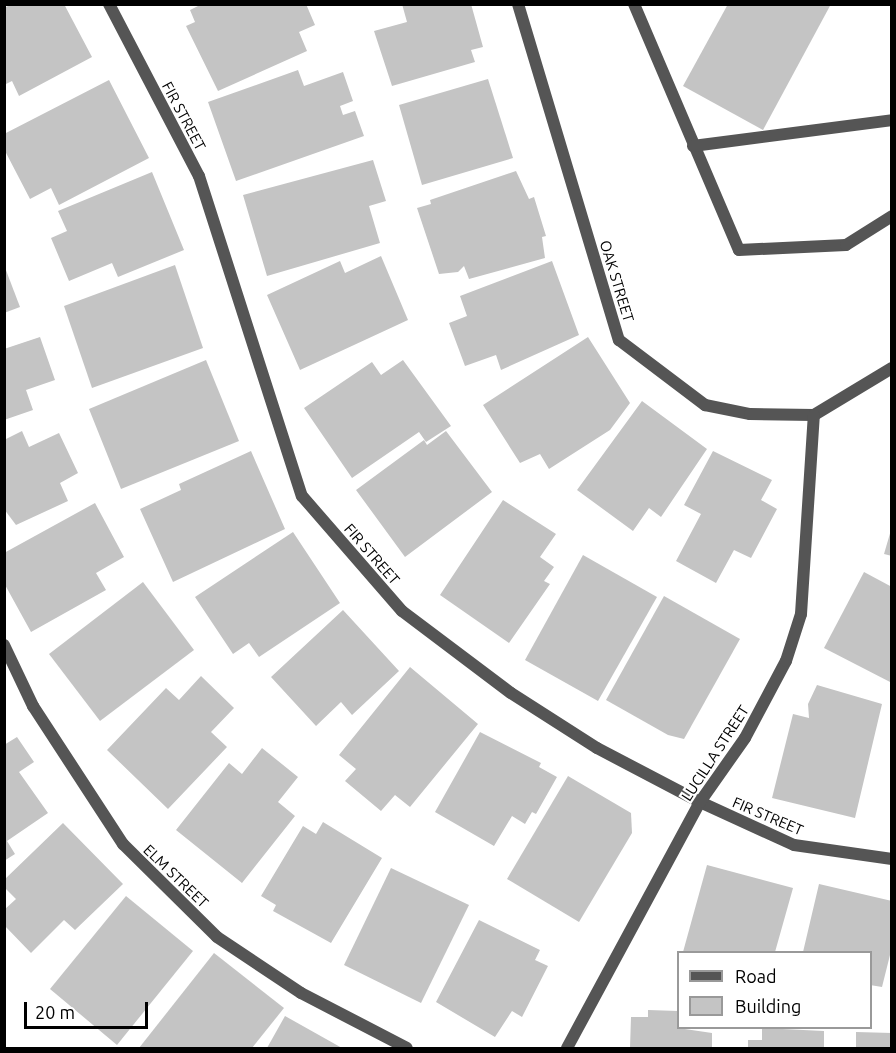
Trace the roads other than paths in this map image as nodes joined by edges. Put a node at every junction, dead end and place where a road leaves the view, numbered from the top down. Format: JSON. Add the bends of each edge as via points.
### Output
{"nodes":[{"id":1,"x":109,"y":4,"type":"edge"},
{"id":2,"x":518,"y":4,"type":"edge"},
{"id":3,"x":634,"y":4,"type":"edge"},
{"id":4,"x":891,"y":120,"type":"edge"},
{"id":5,"x":693,"y":146,"type":"junction"},
{"id":6,"x":891,"y":216,"type":"edge"},
{"id":7,"x":891,"y":368,"type":"edge"},
{"id":8,"x":814,"y":415,"type":"junction"},
{"id":9,"x":4,"y":645,"type":"edge"},
{"id":10,"x":700,"y":802,"type":"junction"},
{"id":11,"x":891,"y":859,"type":"edge"},
{"id":12,"x":407,"y":1048,"type":"edge"},
{"id":13,"x":567,"y":1048,"type":"edge"}],
"edges":[{"from":1,"to":10,"type":"street","name":"FIR STREET","via":[[199,176],[302,495],[402,611],[511,693],[597,748]]},
{"from":2,"to":8,"type":"street","name":"OAK STREET","via":[[619,340],[705,405],[750,414]]},
{"from":3,"to":5,"type":"street"},
{"from":4,"to":5,"type":"street"},
{"from":5,"to":6,"type":"street","via":[[739,250],[846,245]]},
{"from":7,"to":8,"type":"street"},
{"from":8,"to":10,"type":"street","name":"LUCILLA STREET","via":[[801,614],[786,661],[746,738]]},
{"from":9,"to":12,"type":"street","name":"ELM STREET","via":[[33,706],[123,844],[217,937],[301,993]]},
{"from":10,"to":11,"type":"street","name":"FIR STREET","via":[[794,845]]},
{"from":10,"to":13,"type":"street","name":"LUCILLA STREET"}]}
